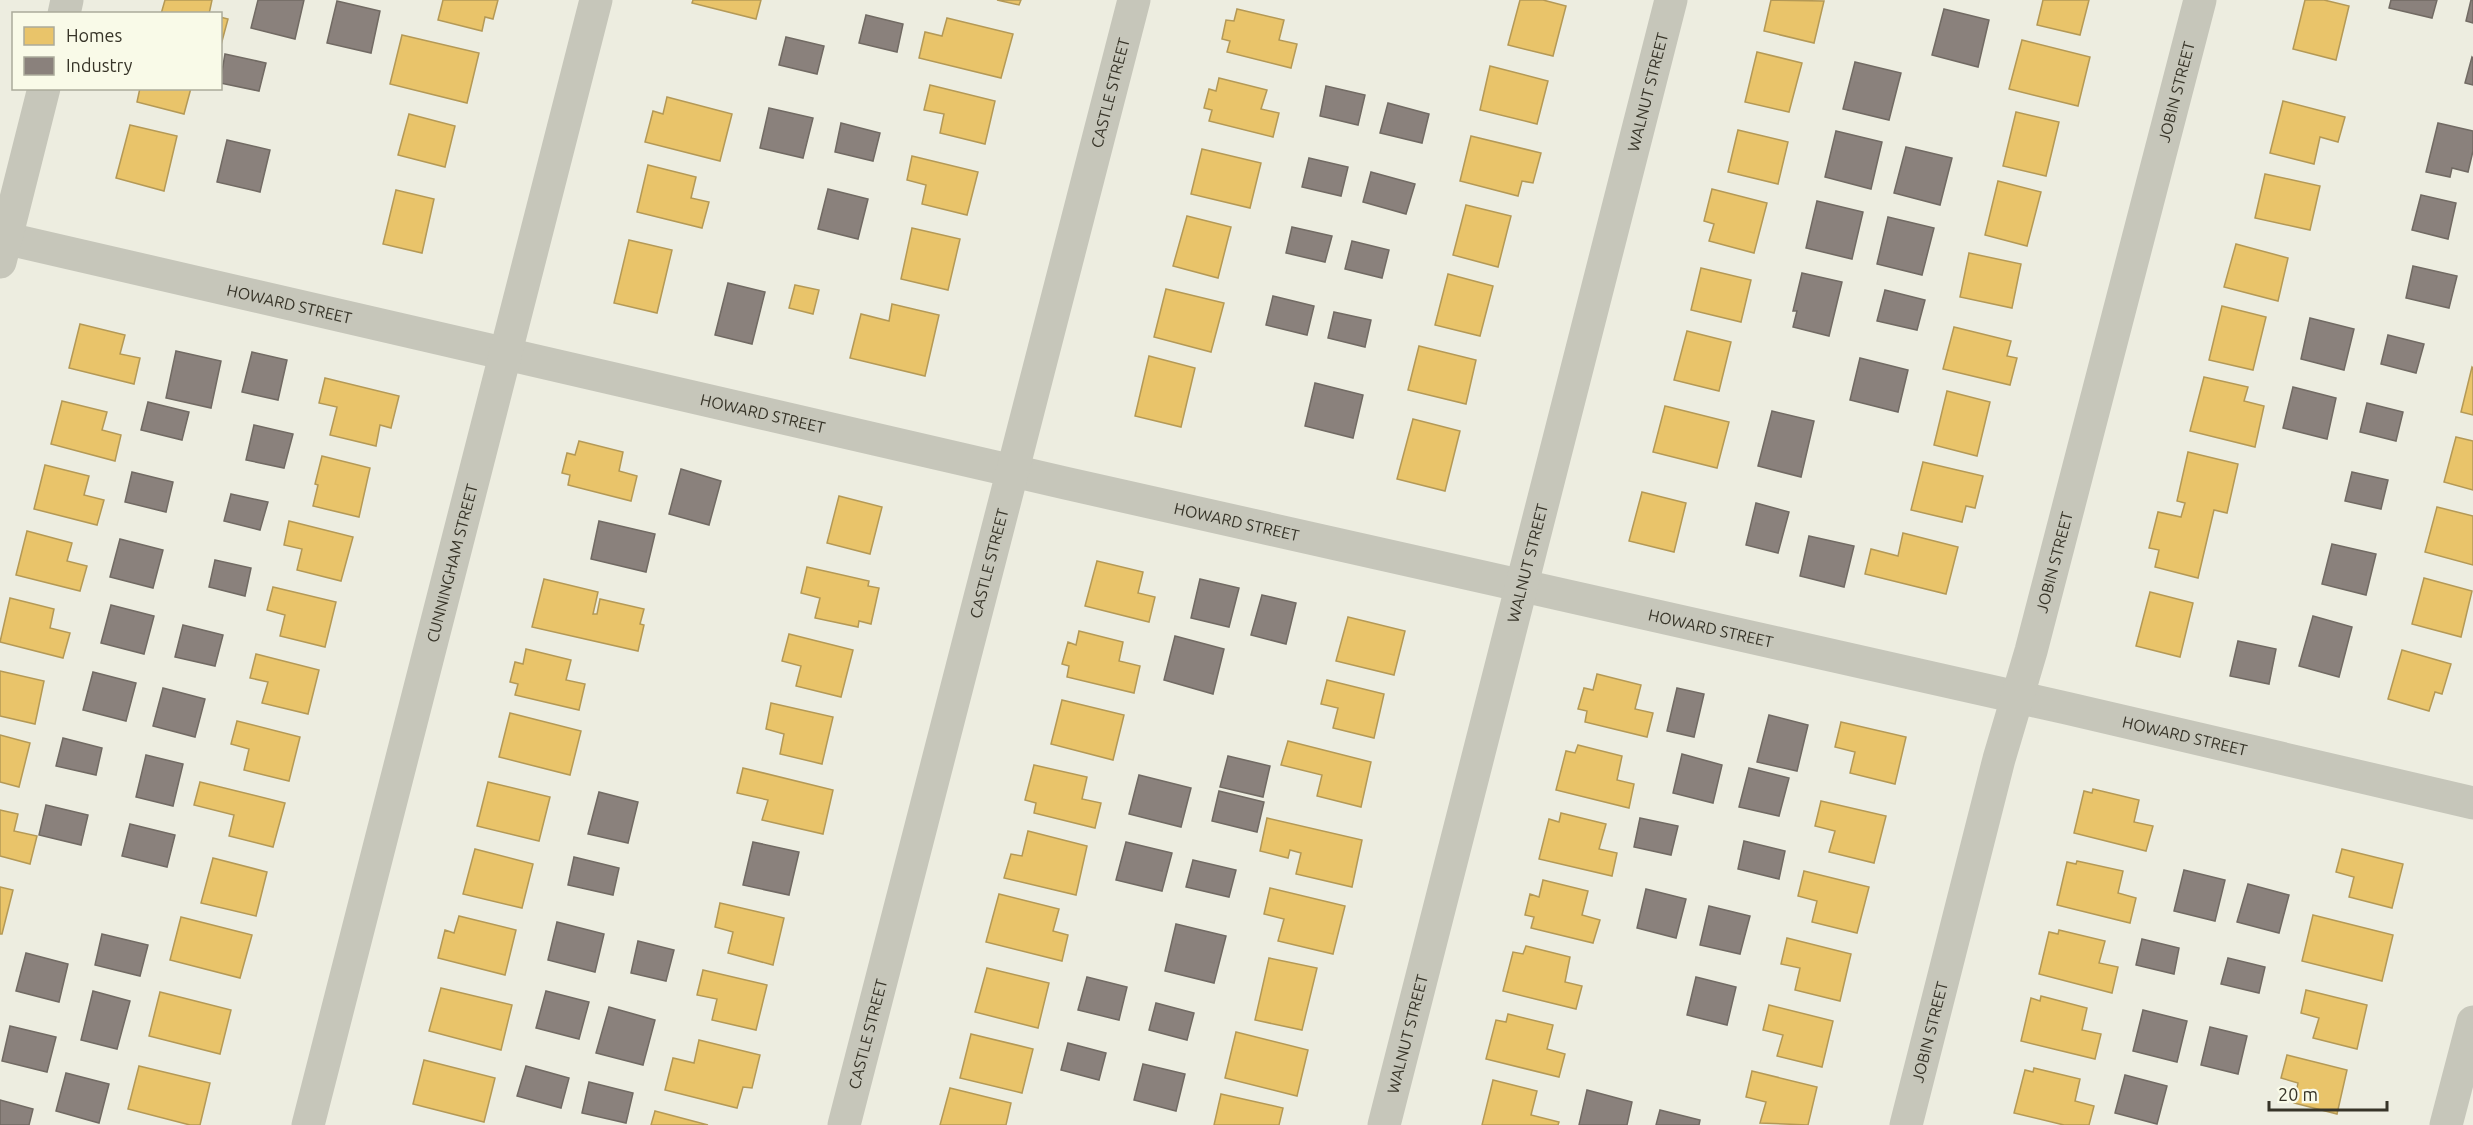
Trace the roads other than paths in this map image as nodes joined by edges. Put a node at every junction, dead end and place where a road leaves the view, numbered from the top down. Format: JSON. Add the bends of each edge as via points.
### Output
{"nodes":[{"id":1,"x":596,"y":0,"type":"edge"},
{"id":2,"x":1134,"y":0,"type":"edge"},
{"id":3,"x":1671,"y":0,"type":"edge"},
{"id":4,"x":2200,"y":0,"type":"edge"},
{"id":5,"x":43,"y":90,"type":"edge"},
{"id":6,"x":2,"y":246,"type":"edge"},
{"id":7,"x":506,"y":354,"type":"junction"},
{"id":8,"x":1013,"y":471,"type":"junction"},
{"id":9,"x":1522,"y":584,"type":"junction"},
{"id":10,"x":2017,"y":697,"type":"junction"},
{"id":11,"x":2473,"y":803,"type":"edge"},
{"id":12,"x":2473,"y":1022,"type":"edge"},
{"id":13,"x":308,"y":1125,"type":"edge"},
{"id":14,"x":844,"y":1125,"type":"edge"},
{"id":15,"x":1384,"y":1125,"type":"edge"},
{"id":16,"x":1906,"y":1125,"type":"edge"},
{"id":17,"x":2446,"y":1125,"type":"edge"}],
"edges":[{"from":1,"to":7,"type":"street","name":"CUNNINGHAM STREET"},
{"from":2,"to":8,"type":"street","name":"CASTLE STREET"},
{"from":3,"to":9,"type":"street","name":"WALNUT STREET"},
{"from":4,"to":10,"type":"street","name":"JOBIN STREET"},
{"from":5,"to":6,"type":"street"},
{"from":6,"to":7,"type":"street","name":"HOWARD STREET"},
{"from":7,"to":8,"type":"street","name":"HOWARD STREET"},
{"from":7,"to":13,"type":"street","name":"CUNNINGHAM STREET"},
{"from":8,"to":9,"type":"street","name":"HOWARD STREET"},
{"from":8,"to":14,"type":"street","name":"CASTLE STREET"},
{"from":9,"to":10,"type":"street","name":"HOWARD STREET"},
{"from":9,"to":15,"type":"street","name":"WALNUT STREET"},
{"from":10,"to":11,"type":"street","name":"HOWARD STREET"},
{"from":10,"to":16,"type":"street","name":"JOBIN STREET"},
{"from":12,"to":17,"type":"street"}]}
